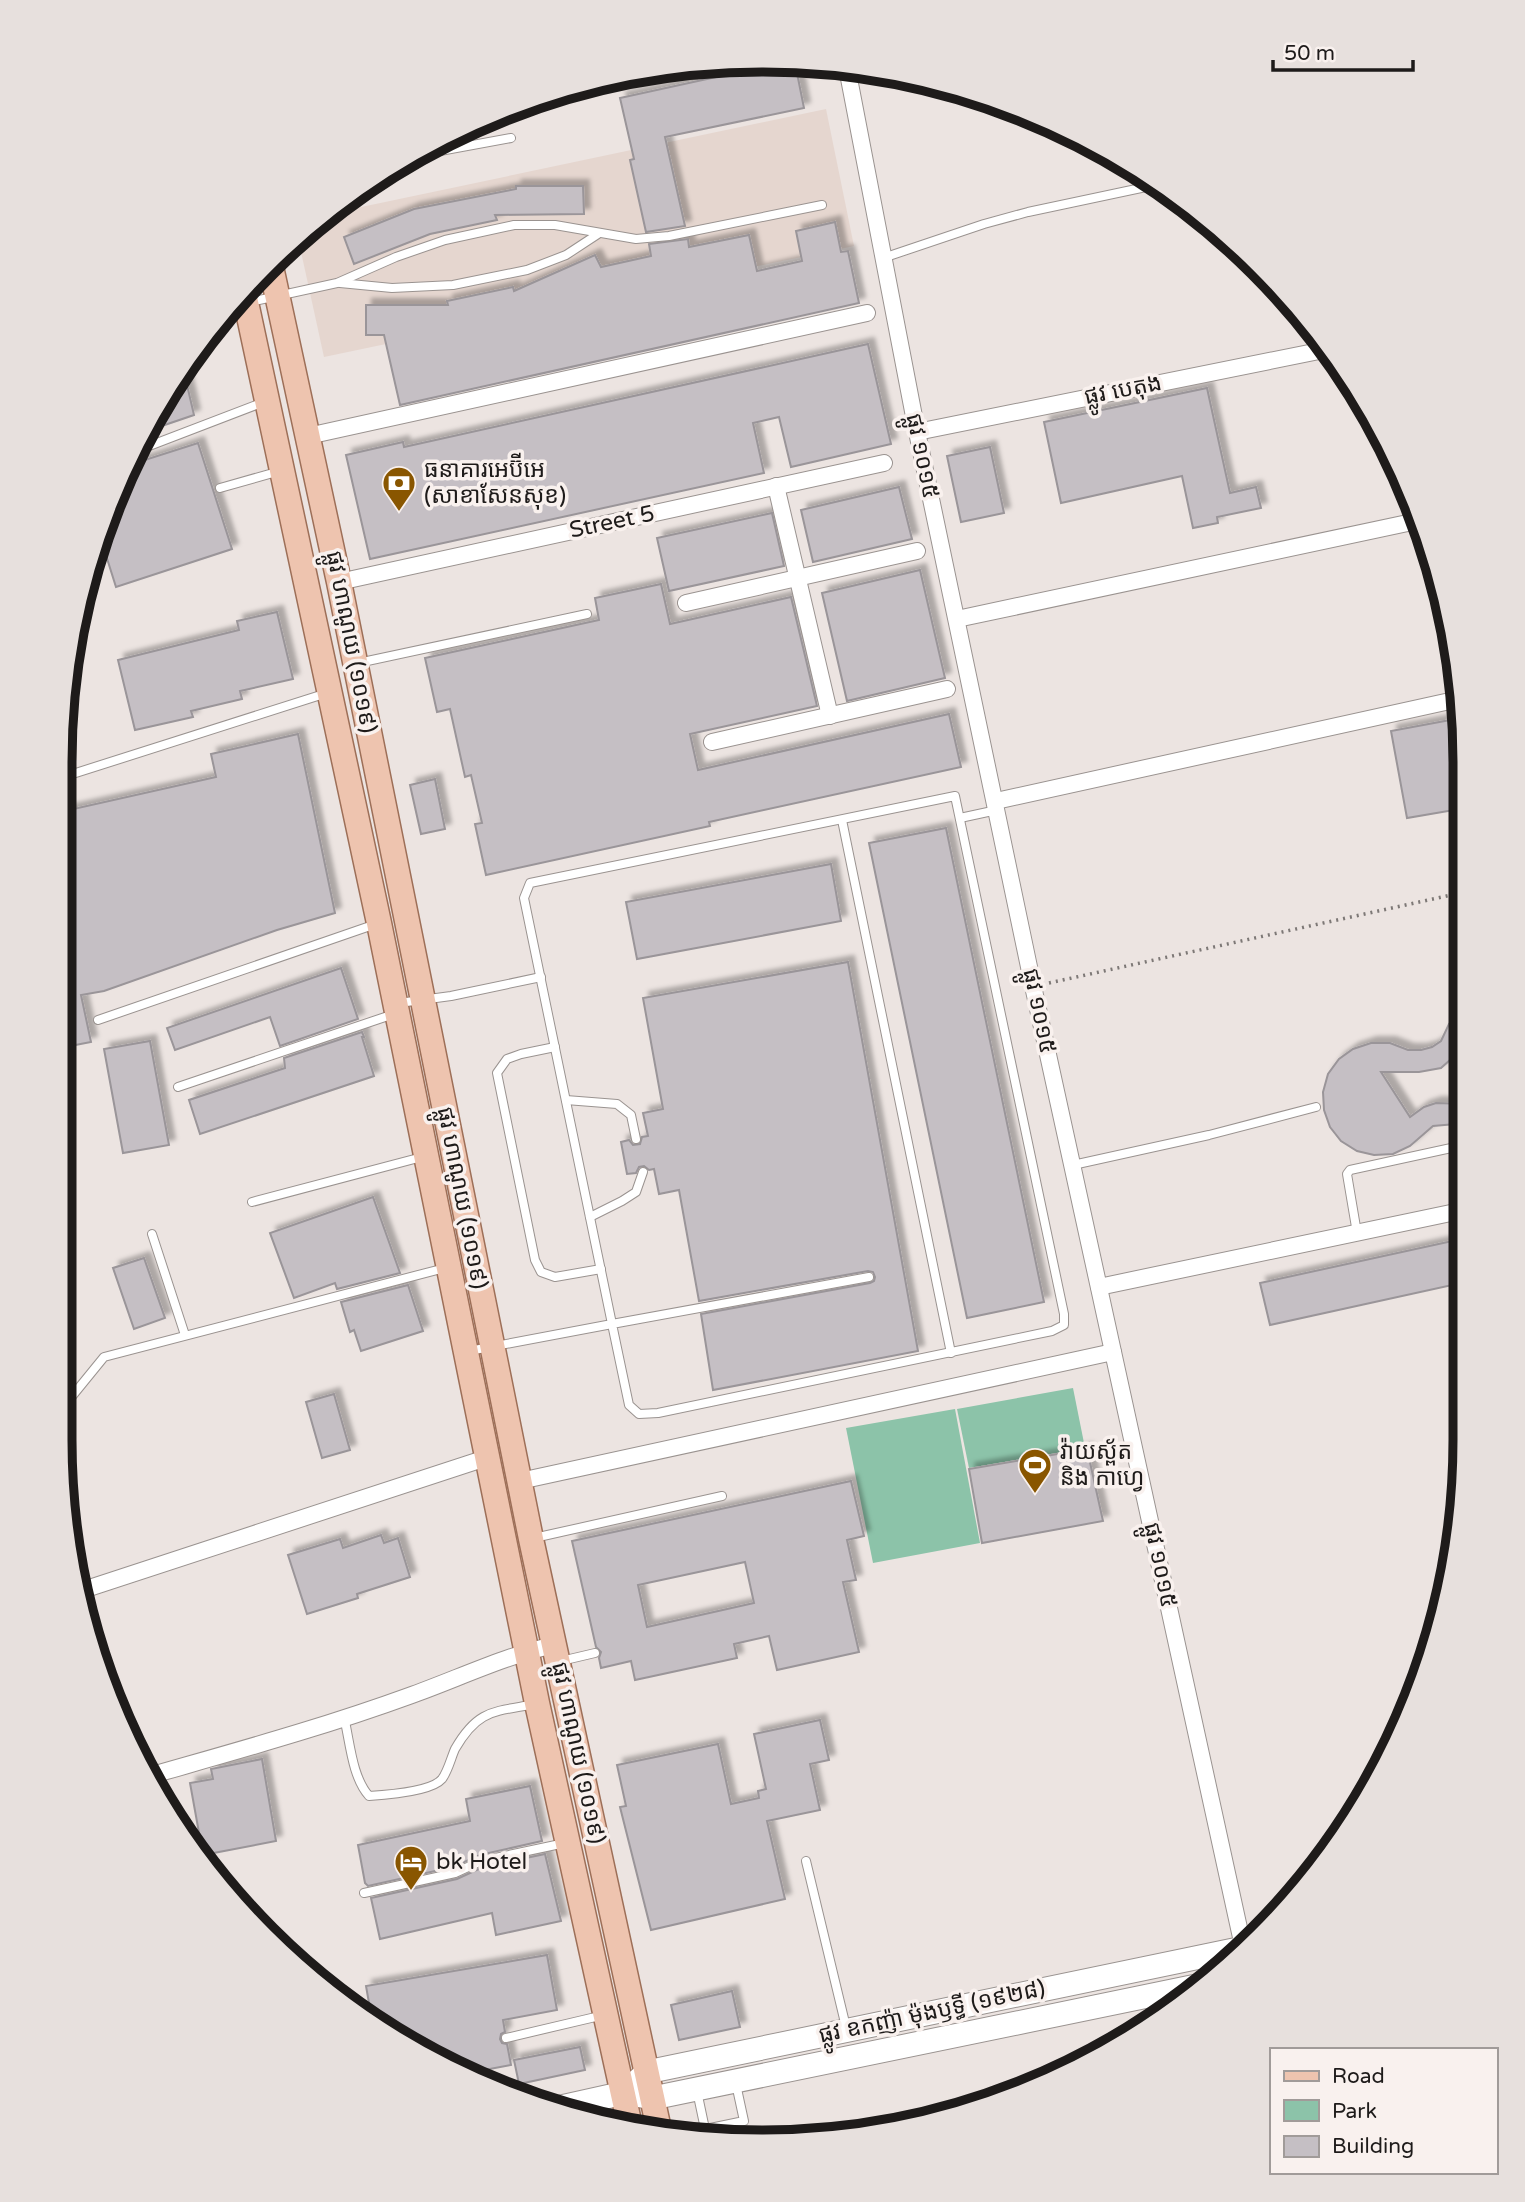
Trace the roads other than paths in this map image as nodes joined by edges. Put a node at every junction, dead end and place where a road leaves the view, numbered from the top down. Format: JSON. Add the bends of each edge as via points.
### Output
{"nodes":[{"id":1,"x":849,"y":78,"type":"edge"},
{"id":2,"x":510,"y":138,"type":"dead end"},
{"id":3,"x":443,"y":150,"type":"edge"},
{"id":4,"x":1145,"y":187,"type":"edge"},
{"id":5,"x":822,"y":205,"type":"dead end"},
{"id":6,"x":598,"y":234,"type":"junction"},
{"id":7,"x":883,"y":258,"type":"junction"},
{"id":8,"x":273,"y":275,"type":"edge"},
{"id":9,"x":337,"y":283,"type":"junction"},
{"id":10,"x":278,"y":296,"type":"junction"},
{"id":11,"x":252,"y":298,"type":"edge"},
{"id":12,"x":247,"y":303,"type":"edge"},
{"id":13,"x":867,"y":313,"type":"dead end"},
{"id":14,"x":1318,"y":351,"type":"edge"},
{"id":15,"x":268,"y":401,"type":"junction"},
{"id":16,"x":917,"y":432,"type":"junction"},
{"id":17,"x":308,"y":436,"type":"junction"},
{"id":18,"x":149,"y":446,"type":"edge"},
{"id":19,"x":884,"y":463,"type":"dead end"},
{"id":20,"x":283,"y":470,"type":"junction"},
{"id":21,"x":776,"y":486,"type":"junction"},
{"id":22,"x":220,"y":488,"type":"dead end"},
{"id":23,"x":1410,"y":522,"type":"edge"},
{"id":24,"x":917,"y":551,"type":"dead end"},
{"id":25,"x":797,"y":578,"type":"junction"},
{"id":26,"x":339,"y":582,"type":"junction"},
{"id":27,"x":685,"y":603,"type":"dead end"},
{"id":28,"x":587,"y":614,"type":"dead end"},
{"id":29,"x":957,"y":619,"type":"junction"},
{"id":30,"x":355,"y":664,"type":"junction"},
{"id":31,"x":947,"y":689,"type":"dead end"},
{"id":32,"x":330,"y":692,"type":"junction"},
{"id":33,"x":1450,"y":701,"type":"edge"},
{"id":34,"x":830,"y":716,"type":"junction"},
{"id":35,"x":712,"y":742,"type":"dead end"},
{"id":36,"x":72,"y":774,"type":"edge"},
{"id":37,"x":997,"y":806,"type":"junction"},
{"id":38,"x":960,"y":818,"type":"junction"},
{"id":39,"x":842,"y":820,"type":"junction"},
{"id":40,"x":379,"y":923,"type":"junction"},
{"id":41,"x":541,"y":977,"type":"junction"},
{"id":42,"x":423,"y":1000,"type":"junction"},
{"id":43,"x":396,"y":1009,"type":"junction"},
{"id":44,"x":98,"y":1020,"type":"dead end"},
{"id":45,"x":555,"y":1047,"type":"junction"},
{"id":46,"x":178,"y":1087,"type":"dead end"},
{"id":47,"x":566,"y":1100,"type":"junction"},
{"id":48,"x":1316,"y":1107,"type":"dead end"},
{"id":49,"x":636,"y":1139,"type":"dead end"},
{"id":50,"x":1453,"y":1148,"type":"edge"},
{"id":51,"x":425,"y":1156,"type":"junction"},
{"id":52,"x":1073,"y":1165,"type":"junction"},
{"id":53,"x":643,"y":1171,"type":"dead end"},
{"id":54,"x":252,"y":1202,"type":"dead end"},
{"id":55,"x":1453,"y":1213,"type":"edge"},
{"id":56,"x":590,"y":1217,"type":"junction"},
{"id":57,"x":1357,"y":1233,"type":"junction"},
{"id":58,"x":152,"y":1234,"type":"dead end"},
{"id":59,"x":448,"y":1267,"type":"junction"},
{"id":60,"x":601,"y":1269,"type":"junction"},
{"id":61,"x":869,"y":1278,"type":"dead end"},
{"id":62,"x":1099,"y":1287,"type":"junction"},
{"id":63,"x":612,"y":1324,"type":"junction"},
{"id":64,"x":185,"y":1335,"type":"junction"},
{"id":65,"x":492,"y":1348,"type":"junction"},
{"id":66,"x":465,"y":1352,"type":"junction"},
{"id":67,"x":1113,"y":1352,"type":"junction"},
{"id":68,"x":951,"y":1353,"type":"junction"},
{"id":69,"x":72,"y":1396,"type":"edge"},
{"id":70,"x":486,"y":1458,"type":"junction"},
{"id":71,"x":520,"y":1482,"type":"junction"},
{"id":72,"x":722,"y":1496,"type":"dead end"},
{"id":73,"x":531,"y":1539,"type":"junction"},
{"id":74,"x":88,"y":1588,"type":"edge"},
{"id":75,"x":527,"y":1651,"type":"junction"},
{"id":76,"x":556,"y":1653,"type":"junction"},
{"id":77,"x":595,"y":1653,"type":"dead end"},
{"id":78,"x":537,"y":1703,"type":"junction"},
{"id":79,"x":344,"y":1717,"type":"junction"},
{"id":80,"x":158,"y":1773,"type":"edge"},
{"id":81,"x":568,"y":1842,"type":"junction"},
{"id":82,"x":806,"y":1861,"type":"dead end"},
{"id":83,"x":364,"y":1893,"type":"dead end"},
{"id":84,"x":1242,"y":1936,"type":"edge"},
{"id":85,"x":1225,"y":1952,"type":"edge"},
{"id":86,"x":1181,"y":1989,"type":"edge"},
{"id":87,"x":606,"y":2015,"type":"junction"},
{"id":88,"x":847,"y":2030,"type":"junction"},
{"id":89,"x":506,"y":2038,"type":"dead end"},
{"id":90,"x":647,"y":2071,"type":"junction"},
{"id":91,"x":736,"y":2081,"type":"junction"},
{"id":92,"x":697,"y":2089,"type":"junction"},
{"id":93,"x":624,"y":2093,"type":"junction"},
{"id":94,"x":653,"y":2098,"type":"junction"},
{"id":95,"x":574,"y":2104,"type":"edge"},
{"id":96,"x":629,"y":2117,"type":"edge"},
{"id":97,"x":658,"y":2122,"type":"edge"},
{"id":98,"x":705,"y":2128,"type":"edge"},
{"id":99,"x":709,"y":2128,"type":"edge"}],
"edges":[{"from":1,"to":7,"type":"street","name":"ផ្លូវ ១០១៥"},
{"from":2,"to":3,"type":"lane"},
{"from":4,"to":7,"type":"lane","via":[[1017,215]]},
{"from":5,"to":6,"type":"lane","via":[[669,236],[636,239]]},
{"from":6,"to":9,"type":"lane","via":[[566,255],[527,270],[453,285],[392,288]]},
{"from":6,"to":9,"type":"lane","via":[[555,225],[514,225],[445,240]]},
{"from":7,"to":16,"type":"street","name":"ផ្លូវ ១០១៥"},
{"from":8,"to":10,"type":"main road","name":"ផ្លូវ ហាណូយ (១០១៩)"},
{"from":9,"to":10,"type":"lane"},
{"from":10,"to":11,"type":"lane"},
{"from":10,"to":17,"type":"main road","name":"ផ្លូវ ហាណូយ (១០១៩)"},
{"from":12,"to":15,"type":"main road","name":"ផ្លូវ ហាណូយ (១០១៩)"},
{"from":13,"to":17,"type":"street"},
{"from":14,"to":16,"type":"street","name":"ផ្លូវ បេតុង"},
{"from":15,"to":18,"type":"lane"},
{"from":15,"to":20,"type":"main road","name":"ផ្លូវ ហាណូយ (១០១៩)"},
{"from":16,"to":29,"type":"street","name":"ផ្លូវ ១០១៥"},
{"from":17,"to":26,"type":"main road","name":"ផ្លូវ ហាណូយ (១០១៩)"},
{"from":19,"to":21,"type":"street","name":"Street 5"},
{"from":20,"to":22,"type":"lane"},
{"from":20,"to":32,"type":"main road","name":"ផ្លូវ ហាណូយ (១០១៩)"},
{"from":21,"to":25,"type":"street"},
{"from":21,"to":26,"type":"street","name":"Street 5"},
{"from":23,"to":29,"type":"street"},
{"from":24,"to":25,"type":"street"},
{"from":25,"to":27,"type":"street"},
{"from":25,"to":34,"type":"street"},
{"from":26,"to":30,"type":"main road","name":"ផ្លូវ ហាណូយ (១០១៩)"},
{"from":28,"to":30,"type":"lane"},
{"from":29,"to":37,"type":"street","name":"ផ្លូវ ១០១៥"},
{"from":30,"to":42,"type":"main road","name":"ផ្លូវ ហាណូយ (១០១៩)"},
{"from":31,"to":34,"type":"street"},
{"from":32,"to":36,"type":"lane"},
{"from":32,"to":40,"type":"main road","name":"ផ្លូវ ហាណូយ (១០១៩)"},
{"from":33,"to":37,"type":"street"},
{"from":34,"to":35,"type":"street"},
{"from":37,"to":38,"type":"lane"},
{"from":37,"to":52,"type":"street","name":"ផ្លូវ ១០១៥"},
{"from":38,"to":39,"type":"lane","via":[[955,796]]},
{"from":38,"to":68,"type":"lane","via":[[1064,1325]]},
{"from":39,"to":41,"type":"lane","via":[[530,883],[524,898]]},
{"from":39,"to":68,"type":"lane"},
{"from":40,"to":43,"type":"main road","name":"ផ្លូវ ហាណូយ (១០១៩)"},
{"from":40,"to":44,"type":"lane"},
{"from":41,"to":42,"type":"lane"},
{"from":41,"to":45,"type":"lane"},
{"from":42,"to":43,"type":"lane"},
{"from":42,"to":65,"type":"main road","name":"ផ្លូវ ហាណូយ (១០១៩)"},
{"from":43,"to":46,"type":"lane"},
{"from":43,"to":51,"type":"main road","name":"ផ្លូវ ហាណូយ (១០១៩)"},
{"from":45,"to":47,"type":"lane"},
{"from":45,"to":60,"type":"lane","via":[[507,1059],[497,1073],[535,1260],[541,1272],[555,1277]]},
{"from":47,"to":49,"type":"lane","via":[[617,1104],[631,1115]]},
{"from":47,"to":56,"type":"lane"},
{"from":48,"to":52,"type":"lane"},
{"from":50,"to":57,"type":"lane","via":[[1350,1170]]},
{"from":51,"to":54,"type":"lane"},
{"from":51,"to":59,"type":"main road","name":"ផ្លូវ ហាណូយ (១០១៩)"},
{"from":52,"to":62,"type":"street","name":"ផ្លូវ ១០១៥"},
{"from":53,"to":56,"type":"lane","via":[[636,1192]]},
{"from":55,"to":57,"type":"street"},
{"from":56,"to":60,"type":"lane"},
{"from":57,"to":62,"type":"street"},
{"from":58,"to":64,"type":"lane"},
{"from":59,"to":64,"type":"lane"},
{"from":59,"to":66,"type":"main road","name":"ផ្លូវ ហាណូយ (១០១៩)"},
{"from":60,"to":63,"type":"lane"},
{"from":61,"to":63,"type":"lane"},
{"from":62,"to":67,"type":"street","name":"ផ្លូវ ១០១៥"},
{"from":63,"to":65,"type":"lane"},
{"from":63,"to":68,"type":"lane","via":[[629,1405],[639,1414]]},
{"from":64,"to":69,"type":"lane","via":[[104,1357]]},
{"from":65,"to":66,"type":"lane"},
{"from":65,"to":71,"type":"main road","name":"ផ្លូវ ហាណូយ (១០១៩)"},
{"from":66,"to":70,"type":"main road","name":"ផ្លូវ ហាណូយ (១០១៩)"},
{"from":67,"to":71,"type":"street"},
{"from":67,"to":84,"type":"street","name":"ផ្លូវ ១០១៥"},
{"from":70,"to":74,"type":"street"},
{"from":70,"to":75,"type":"main road","name":"ផ្លូវ ហាណូយ (១០១៩)"},
{"from":71,"to":73,"type":"main road","name":"ផ្លូវ ហាណូយ (១០១៩)"},
{"from":72,"to":73,"type":"lane"},
{"from":73,"to":76,"type":"main road","name":"ផ្លូវ ហាណូយ (១០១៩)"},
{"from":75,"to":76,"type":"street"},
{"from":75,"to":78,"type":"main road","name":"ផ្លូវ ហាណូយ (១០១៩)"},
{"from":75,"to":79,"type":"street"},
{"from":76,"to":77,"type":"lane"},
{"from":76,"to":90,"type":"main road","name":"ផ្លូវ ហាណូយ (១០១៩)"},
{"from":78,"to":79,"type":"lane","via":[[488,1713],[476,1720],[441,1780],[411,1791],[369,1796],[359,1779]]},
{"from":78,"to":81,"type":"main road","name":"ផ្លូវ ហាណូយ (១០១៩)"},
{"from":79,"to":80,"type":"street"},
{"from":81,"to":83,"type":"lane"},
{"from":81,"to":87,"type":"main road","name":"ផ្លូវ ហាណូយ (១០១៩)"},
{"from":82,"to":88,"type":"lane"},
{"from":85,"to":88,"type":"main road","name":"ផ្លូវ ឧកញ៉ា ម៉ុងឫទ្ធី (១៩២៨)"},
{"from":86,"to":91,"type":"main road","name":"ផ្លូវ ឧកញ៉ា ម៉ុងឫទ្ធី (១៩២៨)"},
{"from":87,"to":89,"type":"lane"},
{"from":87,"to":93,"type":"main road","name":"ផ្លូវ ហាណូយ (១០១៩)"},
{"from":88,"to":90,"type":"main road","name":"ផ្លូវ ឧកញ៉ា ម៉ុងឫទ្ធី (១៩២៨)"},
{"from":90,"to":93,"type":"main road"},
{"from":90,"to":94,"type":"main road","name":"ផ្លូវ ហាណូយ (១០១៩)"},
{"from":91,"to":92,"type":"main road","name":"ផ្លូវ ឧកញ៉ា ម៉ុងឫទ្ធី (១៩២៨)"},
{"from":91,"to":99,"type":"lane","via":[[744,2121]]},
{"from":92,"to":94,"type":"main road","name":"ផ្លូវ ឧកញ៉ា ម៉ុងឫទ្ធី (១៩២៨)"},
{"from":92,"to":98,"type":"lane"},
{"from":93,"to":94,"type":"main road","name":"ផ្លូវ ឧកញ៉ា ម៉ុងឫទ្ធី (១៩២៨)"},
{"from":93,"to":95,"type":"main road","name":"ផ្លូវ ឧកញ៉ា ម៉ុងឫទ្ធី (១៩២៨)"},
{"from":93,"to":96,"type":"main road","name":"ផ្លូវ ហាណូយ (១០១៩)"},
{"from":94,"to":97,"type":"main road","name":"ផ្លូវ ហាណូយ (១០១៩)"}]}
